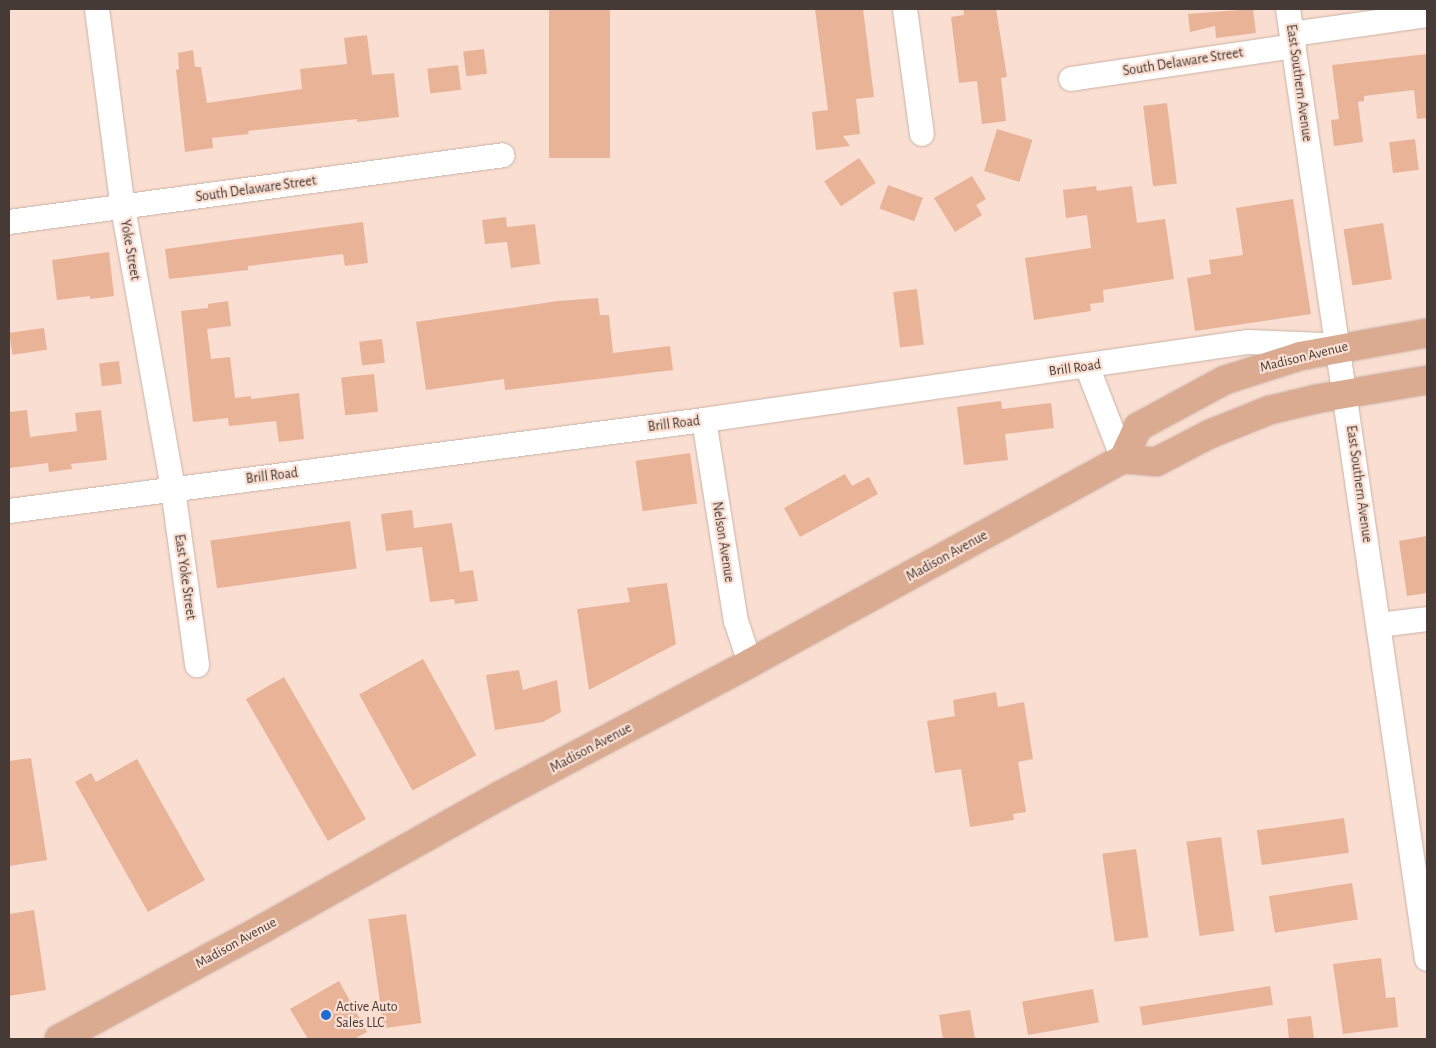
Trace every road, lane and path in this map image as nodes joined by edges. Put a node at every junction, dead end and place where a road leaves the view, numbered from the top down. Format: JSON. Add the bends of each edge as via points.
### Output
{"nodes":[{"id":1,"x":97,"y":9,"type":"edge"},
{"id":2,"x":905,"y":9,"type":"edge"},
{"id":3,"x":1288,"y":9,"type":"edge"},
{"id":4,"x":1427,"y":15,"type":"edge"},
{"id":5,"x":1293,"y":40,"type":"junction"},
{"id":6,"x":1072,"y":79,"type":"dead end"},
{"id":7,"x":922,"y":134,"type":"dead end"},
{"id":8,"x":502,"y":155,"type":"dead end"},
{"id":9,"x":123,"y":208,"type":"junction"},
{"id":10,"x":9,"y":222,"type":"edge"},
{"id":11,"x":1427,"y":333,"type":"edge"},
{"id":12,"x":1338,"y":348,"type":"junction"},
{"id":13,"x":1087,"y":366,"type":"junction"},
{"id":14,"x":1427,"y":380,"type":"edge"},
{"id":15,"x":1346,"y":394,"type":"junction"},
{"id":16,"x":704,"y":420,"type":"junction"},
{"id":17,"x":1123,"y":459,"type":"junction"},
{"id":18,"x":173,"y":489,"type":"junction"},
{"id":19,"x":9,"y":511,"type":"edge"},
{"id":20,"x":1427,"y":619,"type":"edge"},
{"id":21,"x":1379,"y":625,"type":"junction"},
{"id":22,"x":750,"y":663,"type":"junction"},
{"id":23,"x":197,"y":665,"type":"dead end"},
{"id":24,"x":1424,"y":919,"type":"edge"},
{"id":25,"x":1427,"y":959,"type":"edge"},
{"id":26,"x":59,"y":1039,"type":"edge"}],
"edges":[{"from":1,"to":9,"type":"street","name":"Yoke Street"},
{"from":2,"to":7,"type":"street"},
{"from":3,"to":5,"type":"street","name":"East Southern Avenue"},
{"from":4,"to":5,"type":"street","name":"South Delaware Street"},
{"from":5,"to":6,"type":"street","name":"South Delaware Street"},
{"from":5,"to":12,"type":"street","name":"East Southern Avenue"},
{"from":8,"to":9,"type":"street","name":"South Delaware Street"},
{"from":9,"to":10,"type":"street","name":"South Delaware Street"},
{"from":9,"to":18,"type":"street","name":"Yoke Street"},
{"from":11,"to":12,"type":"main road","name":"Madison Avenue"},
{"from":12,"to":13,"type":"street","name":"Brill Road","via":[[1248,342]]},
{"from":12,"to":15,"type":"street","name":"East Southern Avenue"},
{"from":12,"to":17,"type":"main road","name":"Madison Avenue","via":[[1260,367],[1192,396],[1138,427]]},
{"from":13,"to":16,"type":"street","name":"Brill Road"},
{"from":13,"to":17,"type":"street"},
{"from":14,"to":15,"type":"main road"},
{"from":15,"to":17,"type":"main road","via":[[1270,410],[1210,434],[1156,462]]},
{"from":15,"to":21,"type":"street","name":"East Southern Avenue"},
{"from":16,"to":18,"type":"street","name":"Brill Road"},
{"from":16,"to":22,"type":"street","name":"Nelson Avenue","via":[[736,621]]},
{"from":17,"to":22,"type":"main road","name":"Madison Avenue"},
{"from":18,"to":19,"type":"street","name":"Brill Road"},
{"from":18,"to":23,"type":"street","name":"East Yoke Street"},
{"from":20,"to":21,"type":"street"},
{"from":21,"to":24,"type":"street","name":"East Southern Avenue"},
{"from":22,"to":26,"type":"main road","name":"Madison Avenue","via":[[499,796]]},
{"from":24,"to":25,"type":"street","name":"East Southern Avenue"}]}
